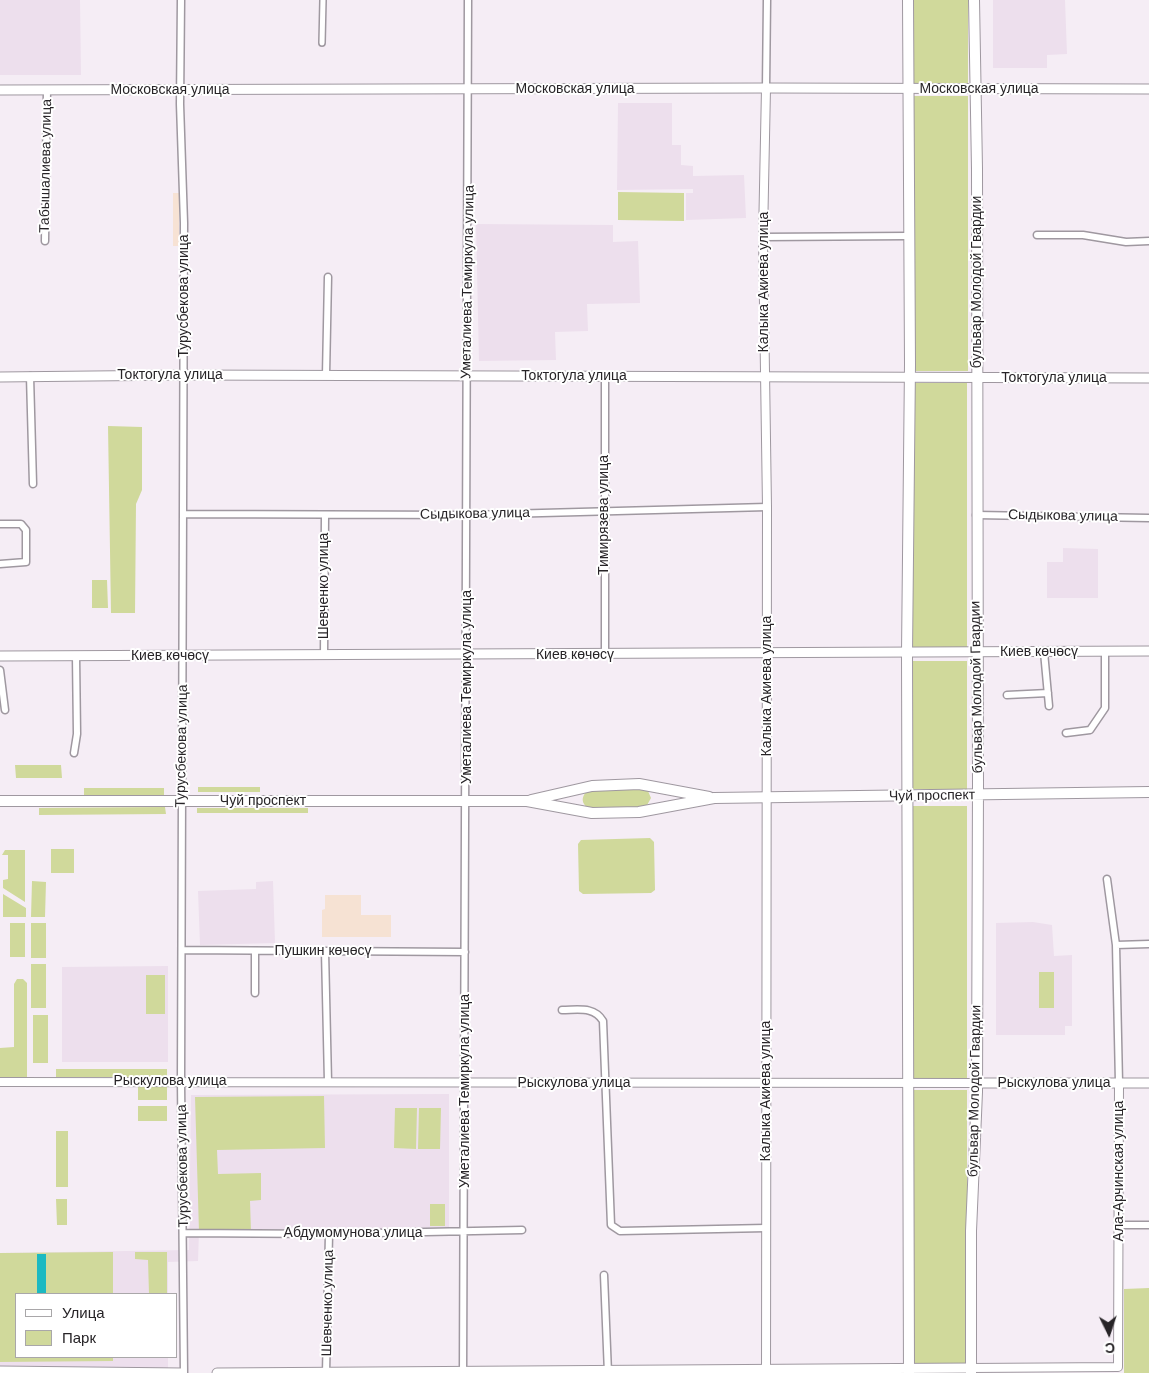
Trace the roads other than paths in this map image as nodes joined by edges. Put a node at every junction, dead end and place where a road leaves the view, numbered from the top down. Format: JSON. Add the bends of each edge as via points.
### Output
{"nodes":[{"id":1,"x":181,"y":0,"type":"edge"},
{"id":2,"x":323,"y":0,"type":"edge"},
{"id":3,"x":468,"y":0,"type":"edge"},
{"id":4,"x":767,"y":0,"type":"edge"},
{"id":5,"x":908,"y":0,"type":"edge"},
{"id":6,"x":974,"y":0,"type":"edge"},
{"id":7,"x":322,"y":42,"type":"dead end"},
{"id":8,"x":766,"y":88,"type":"junction"},
{"id":9,"x":907,"y":89,"type":"junction"},
{"id":10,"x":974,"y":89,"type":"junction"},
{"id":11,"x":1149,"y":89,"type":"edge"},
{"id":12,"x":0,"y":90,"type":"edge"},
{"id":13,"x":47,"y":90,"type":"junction"},
{"id":14,"x":180,"y":90,"type":"junction"},
{"id":15,"x":470,"y":90,"type":"junction"},
{"id":16,"x":1037,"y":235,"type":"dead end"},
{"id":17,"x":908,"y":236,"type":"junction"},
{"id":18,"x":763,"y":237,"type":"junction"},
{"id":19,"x":45,"y":241,"type":"dead end"},
{"id":20,"x":1149,"y":241,"type":"edge"},
{"id":21,"x":328,"y":277,"type":"dead end"},
{"id":22,"x":184,"y":374,"type":"junction"},
{"id":23,"x":326,"y":375,"type":"junction"},
{"id":24,"x":30,"y":376,"type":"junction"},
{"id":25,"x":467,"y":376,"type":"junction"},
{"id":26,"x":605,"y":376,"type":"junction"},
{"id":27,"x":764,"y":376,"type":"junction"},
{"id":28,"x":910,"y":376,"type":"junction"},
{"id":29,"x":0,"y":377,"type":"edge"},
{"id":30,"x":976,"y":377,"type":"junction"},
{"id":31,"x":1149,"y":378,"type":"edge"},
{"id":32,"x":33,"y":484,"type":"dead end"},
{"id":33,"x":767,"y":507,"type":"junction"},
{"id":34,"x":603,"y":510,"type":"junction"},
{"id":35,"x":184,"y":514,"type":"junction"},
{"id":36,"x":976,"y":515,"type":"junction"},
{"id":37,"x":325,"y":516,"type":"junction"},
{"id":38,"x":467,"y":516,"type":"junction"},
{"id":39,"x":1149,"y":518,"type":"edge"},
{"id":40,"x":0,"y":524,"type":"edge"},
{"id":41,"x":0,"y":564,"type":"edge"},
{"id":42,"x":1149,"y":651,"type":"edge"},
{"id":43,"x":977,"y":652,"type":"junction"},
{"id":44,"x":1044,"y":652,"type":"junction"},
{"id":45,"x":1105,"y":652,"type":"junction"},
{"id":46,"x":767,"y":654,"type":"junction"},
{"id":47,"x":908,"y":654,"type":"junction"},
{"id":48,"x":324,"y":655,"type":"junction"},
{"id":49,"x":605,"y":655,"type":"junction"},
{"id":50,"x":0,"y":656,"type":"edge"},
{"id":51,"x":76,"y":656,"type":"junction"},
{"id":52,"x":184,"y":656,"type":"junction"},
{"id":53,"x":467,"y":656,"type":"junction"},
{"id":54,"x":0,"y":670,"type":"edge"},
{"id":55,"x":1048,"y":693,"type":"junction"},
{"id":56,"x":1006,"y":695,"type":"dead end"},
{"id":57,"x":1049,"y":706,"type":"dead end"},
{"id":58,"x":5,"y":710,"type":"dead end"},
{"id":59,"x":1066,"y":733,"type":"dead end"},
{"id":60,"x":74,"y":753,"type":"dead end"},
{"id":61,"x":1149,"y":792,"type":"edge"},
{"id":62,"x":978,"y":795,"type":"junction"},
{"id":63,"x":908,"y":796,"type":"junction"},
{"id":64,"x":714,"y":798,"type":"junction"},
{"id":65,"x":767,"y":798,"type":"junction"},
{"id":66,"x":0,"y":801,"type":"edge"},
{"id":67,"x":182,"y":801,"type":"junction"},
{"id":68,"x":466,"y":801,"type":"junction"},
{"id":69,"x":526,"y":801,"type":"junction"},
{"id":70,"x":1107,"y":879,"type":"dead end"},
{"id":71,"x":1149,"y":944,"type":"edge"},
{"id":72,"x":1116,"y":945,"type":"junction"},
{"id":73,"x":182,"y":950,"type":"junction"},
{"id":74,"x":255,"y":951,"type":"junction"},
{"id":75,"x":325,"y":951,"type":"junction"},
{"id":76,"x":465,"y":952,"type":"junction"},
{"id":77,"x":255,"y":993,"type":"dead end"},
{"id":78,"x":562,"y":1010,"type":"dead end"},
{"id":79,"x":181,"y":1081,"type":"junction"},
{"id":80,"x":0,"y":1082,"type":"edge"},
{"id":81,"x":328,"y":1082,"type":"junction"},
{"id":82,"x":464,"y":1082,"type":"junction"},
{"id":83,"x":606,"y":1083,"type":"junction"},
{"id":84,"x":766,"y":1083,"type":"junction"},
{"id":85,"x":910,"y":1083,"type":"junction"},
{"id":86,"x":977,"y":1083,"type":"junction"},
{"id":87,"x":1119,"y":1083,"type":"junction"},
{"id":88,"x":1149,"y":1083,"type":"edge"},
{"id":89,"x":1149,"y":1224,"type":"edge"},
{"id":90,"x":1119,"y":1225,"type":"junction"},
{"id":91,"x":766,"y":1228,"type":"junction"},
{"id":92,"x":522,"y":1230,"type":"dead end"},
{"id":93,"x":465,"y":1231,"type":"junction"},
{"id":94,"x":184,"y":1233,"type":"junction"},
{"id":95,"x":329,"y":1234,"type":"junction"},
{"id":96,"x":604,"y":1275,"type":"dead end"},
{"id":97,"x":971,"y":1370,"type":"edge"},
{"id":98,"x":1059,"y":1370,"type":"edge"},
{"id":99,"x":1118,"y":1370,"type":"edge"},
{"id":100,"x":0,"y":1371,"type":"edge"},
{"id":101,"x":766,"y":1371,"type":"edge"},
{"id":102,"x":909,"y":1371,"type":"edge"},
{"id":103,"x":326,"y":1372,"type":"edge"},
{"id":104,"x":463,"y":1372,"type":"edge"},
{"id":105,"x":608,"y":1372,"type":"edge"},
{"id":106,"x":183,"y":1373,"type":"edge"},
{"id":107,"x":218,"y":1373,"type":"edge"}],
"edges":[{"from":1,"to":14,"type":"street","name":"Турусбекова улица"},
{"from":2,"to":7,"type":"street"},
{"from":3,"to":15,"type":"street","name":"Уметалиева Темиркула улица"},
{"from":4,"to":8,"type":"street","name":"Калыка Акиева улица"},
{"from":5,"to":9,"type":"main road"},
{"from":6,"to":10,"type":"main road","name":"бульвар Молодой Гвардии"},
{"from":8,"to":9,"type":"main road","name":"Московская улица"},
{"from":8,"to":15,"type":"main road","name":"Московская улица"},
{"from":8,"to":18,"type":"street","name":"Калыка Акиева улица"},
{"from":9,"to":10,"type":"main road","name":"Московская улица"},
{"from":9,"to":17,"type":"main road"},
{"from":10,"to":11,"type":"main road","name":"Московская улица"},
{"from":10,"to":30,"type":"main road","name":"бульвар Молодой Гвардии"},
{"from":12,"to":13,"type":"main road","name":"Московская улица"},
{"from":13,"to":14,"type":"main road","name":"Московская улица"},
{"from":13,"to":19,"type":"street","name":"Табышалиева улица"},
{"from":14,"to":15,"type":"main road","name":"Московская улица"},
{"from":14,"to":22,"type":"street","name":"Турусбекова улица"},
{"from":15,"to":25,"type":"street","name":"Уметалиева Темиркула улица"},
{"from":16,"to":20,"type":"street"},
{"from":17,"to":18,"type":"street"},
{"from":17,"to":28,"type":"main road"},
{"from":18,"to":27,"type":"street","name":"Калыка Акиева улица"},
{"from":21,"to":23,"type":"street"},
{"from":22,"to":23,"type":"main road","name":"Токтогула улица"},
{"from":22,"to":24,"type":"main road","name":"Токтогула улица"},
{"from":22,"to":35,"type":"street","name":"Турусбекова улица"},
{"from":23,"to":25,"type":"main road","name":"Токтогула улица"},
{"from":24,"to":29,"type":"main road","name":"Токтогула улица"},
{"from":24,"to":32,"type":"street"},
{"from":25,"to":26,"type":"main road","name":"Токтогула улица"},
{"from":25,"to":38,"type":"street","name":"Уметалиева Темиркула улица"},
{"from":26,"to":27,"type":"main road","name":"Токтогула улица"},
{"from":26,"to":34,"type":"street","name":"Тимирязева улица"},
{"from":27,"to":28,"type":"main road","name":"Токтогула улица"},
{"from":27,"to":33,"type":"street","name":"Калыка Акиева улица"},
{"from":28,"to":30,"type":"main road","name":"Токтогула улица"},
{"from":28,"to":47,"type":"main road"},
{"from":30,"to":31,"type":"main road","name":"Токтогула улица"},
{"from":30,"to":36,"type":"main road","name":"бульвар Молодой Гвардии"},
{"from":33,"to":34,"type":"street","name":"Сыдыкова улица"},
{"from":33,"to":46,"type":"street","name":"Калыка Акиева улица"},
{"from":34,"to":38,"type":"street","name":"Сыдыкова улица"},
{"from":34,"to":49,"type":"street","name":"Тимирязева улица"},
{"from":35,"to":37,"type":"street","name":"Сыдыкова улица"},
{"from":35,"to":52,"type":"street","name":"Турусбекова улица"},
{"from":36,"to":39,"type":"street","name":"Сыдыкова улица"},
{"from":36,"to":43,"type":"main road","name":"бульвар Молодой Гвардии"},
{"from":37,"to":38,"type":"street","name":"Сыдыкова улица"},
{"from":37,"to":48,"type":"street","name":"Шевченко улица"},
{"from":38,"to":53,"type":"street","name":"Уметалиева Темиркула улица"},
{"from":40,"to":41,"type":"street","via":[[21,524],[26,530],[26,562]]},
{"from":42,"to":45,"type":"main road","name":"Киев көчөсү"},
{"from":43,"to":44,"type":"main road","name":"Киев көчөсү"},
{"from":43,"to":47,"type":"main road","name":"Киев көчөсү"},
{"from":43,"to":62,"type":"main road","name":"бульвар Молодой Гвардии"},
{"from":44,"to":45,"type":"main road","name":"Киев көчөсү"},
{"from":44,"to":55,"type":"street"},
{"from":45,"to":59,"type":"street","via":[[1104,712],[1090,730]]},
{"from":46,"to":47,"type":"main road","name":"Киев көчөсү"},
{"from":46,"to":49,"type":"main road","name":"Киев көчөсү"},
{"from":46,"to":65,"type":"street","name":"Калыка Акиева улица"},
{"from":47,"to":63,"type":"main road"},
{"from":48,"to":52,"type":"main road","name":"Киев көчөсү"},
{"from":48,"to":53,"type":"main road","name":"Киев көчөсү"},
{"from":49,"to":53,"type":"main road","name":"Киев көчөсү"},
{"from":50,"to":51,"type":"main road","name":"Киев көчөсү"},
{"from":51,"to":52,"type":"main road","name":"Киев көчөсү"},
{"from":51,"to":60,"type":"street","via":[[77,734]]},
{"from":52,"to":67,"type":"street","name":"Турусбекова улица"},
{"from":53,"to":68,"type":"street","name":"Уметалиева Темиркула улица"},
{"from":54,"to":58,"type":"street"},
{"from":55,"to":56,"type":"street"},
{"from":55,"to":57,"type":"street"},
{"from":61,"to":62,"type":"main road","name":"Чуй проспект"},
{"from":62,"to":63,"type":"main road","name":"Чуй проспект"},
{"from":62,"to":86,"type":"main road","name":"бульвар Молодой Гвардии"},
{"from":63,"to":65,"type":"main road","name":"Чуй проспект"},
{"from":63,"to":85,"type":"main road"},
{"from":64,"to":65,"type":"main road","name":"Чуй проспект"},
{"from":64,"to":69,"type":"main road","name":"Чуй проспект","via":[[658,810],[598,813]]},
{"from":64,"to":69,"type":"main road","name":"Чуй проспект","via":[[639,784],[592,786]]},
{"from":65,"to":84,"type":"street","name":"Калыка Акиева улица"},
{"from":66,"to":67,"type":"main road","name":"Чуй проспект"},
{"from":67,"to":68,"type":"main road","name":"Чуй проспект"},
{"from":67,"to":73,"type":"street","name":"Турусбекова улица"},
{"from":68,"to":69,"type":"main road","name":"Чуй проспект"},
{"from":68,"to":76,"type":"street","name":"Уметалиева Темиркула улица"},
{"from":70,"to":72,"type":"street","name":"Ала-Арчинская улица"},
{"from":71,"to":72,"type":"street"},
{"from":72,"to":87,"type":"street","name":"Ала-Арчинская улица"},
{"from":73,"to":74,"type":"street","name":"Пушкин көчөсү"},
{"from":73,"to":79,"type":"street","name":"Турусбекова улица"},
{"from":74,"to":75,"type":"street","name":"Пушкин көчөсү"},
{"from":74,"to":77,"type":"street"},
{"from":75,"to":76,"type":"street","name":"Пушкин көчөсү"},
{"from":75,"to":81,"type":"street"},
{"from":76,"to":82,"type":"street","name":"Уметалиева Темиркула улица"},
{"from":78,"to":83,"type":"street","via":[[589,1010],[599,1014],[603,1021]]},
{"from":79,"to":80,"type":"street","name":"Рыскулова улица"},
{"from":79,"to":81,"type":"street","name":"Рыскулова улица"},
{"from":79,"to":94,"type":"street","name":"Турусбекова улица"},
{"from":81,"to":82,"type":"street","name":"Рыскулова улица"},
{"from":82,"to":83,"type":"street","name":"Рыскулова улица"},
{"from":82,"to":93,"type":"street","name":"Уметалиева Темиркула улица"},
{"from":83,"to":84,"type":"street","name":"Рыскулова улица"},
{"from":83,"to":91,"type":"street","via":[[611,1225],[620,1231]]},
{"from":84,"to":85,"type":"street","name":"Рыскулова улица"},
{"from":84,"to":91,"type":"street","name":"Калыка Акиева улица"},
{"from":85,"to":86,"type":"street","name":"Рыскулова улица"},
{"from":85,"to":102,"type":"main road"},
{"from":86,"to":87,"type":"main road","name":"Рыскулова улица"},
{"from":86,"to":97,"type":"main road","name":"бульвар Молодой Гвардии","via":[[971,1231]]},
{"from":87,"to":88,"type":"main road","name":"Рыскулова улица"},
{"from":87,"to":90,"type":"street","name":"Ала-Арчинская улица"},
{"from":89,"to":90,"type":"street"},
{"from":90,"to":99,"type":"street","name":"Ала-Арчинская улица"},
{"from":91,"to":101,"type":"street","name":"Калыка Акиева улица"},
{"from":92,"to":93,"type":"street","name":"Абдумомунова улица"},
{"from":93,"to":95,"type":"street","name":"Абдумомунова улица"},
{"from":93,"to":104,"type":"street","name":"Уметалиева Темиркула улица"},
{"from":94,"to":95,"type":"street","name":"Абдумомунова улица"},
{"from":94,"to":106,"type":"street","name":"Турусбекова улица"},
{"from":95,"to":103,"type":"street","name":"Шевченко улица"},
{"from":96,"to":105,"type":"street"},
{"from":97,"to":98,"type":"street"},
{"from":97,"to":102,"type":"main road"},
{"from":98,"to":99,"type":"street"},
{"from":100,"to":106,"type":"main road"},
{"from":101,"to":102,"type":"main road"},
{"from":101,"to":105,"type":"main road"},
{"from":103,"to":104,"type":"main road"},
{"from":103,"to":107,"type":"main road"},
{"from":104,"to":105,"type":"main road"}]}
